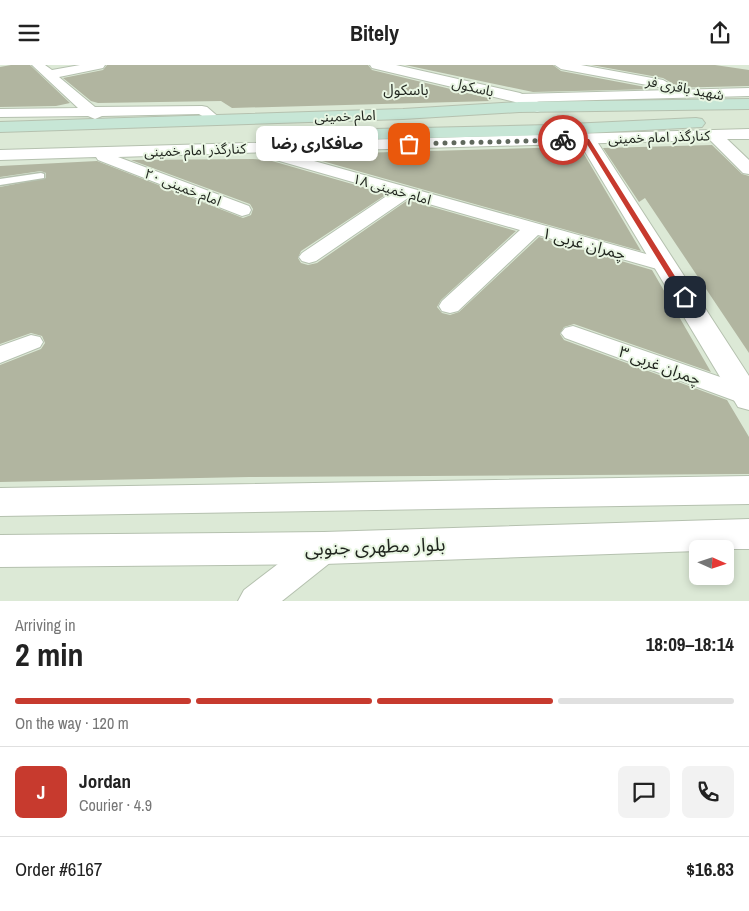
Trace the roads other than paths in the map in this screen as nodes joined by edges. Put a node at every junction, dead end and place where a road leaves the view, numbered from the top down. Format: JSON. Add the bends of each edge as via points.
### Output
{"nodes":[{"id":1,"x":99,"y":65,"type":"edge"},
{"id":2,"x":377,"y":65,"type":"edge"},
{"id":3,"x":561,"y":65,"type":"edge"},
{"id":4,"x":43,"y":70,"type":"edge"},
{"id":5,"x":749,"y":92,"type":"edge"},
{"id":6,"x":709,"y":93,"type":"junction"},
{"id":7,"x":520,"y":98,"type":"junction"},
{"id":8,"x":749,"y":102,"type":"edge"},
{"id":9,"x":574,"y":106,"type":"junction"},
{"id":10,"x":537,"y":107,"type":"junction"},
{"id":11,"x":90,"y":111,"type":"junction"},
{"id":12,"x":0,"y":113,"type":"edge"},
{"id":13,"x":403,"y":114,"type":"junction"},
{"id":14,"x":215,"y":120,"type":"junction"},
{"id":15,"x":749,"y":122,"type":"edge"},
{"id":16,"x":106,"y":123,"type":"junction"},
{"id":17,"x":664,"y":124,"type":"junction"},
{"id":18,"x":0,"y":127,"type":"edge"},
{"id":19,"x":549,"y":130,"type":"junction"},
{"id":20,"x":749,"y":134,"type":"edge"},
{"id":21,"x":714,"y":135,"type":"junction"},
{"id":22,"x":117,"y":139,"type":"junction"},
{"id":23,"x":587,"y":140,"type":"junction"},
{"id":24,"x":0,"y":142,"type":"edge"},
{"id":25,"x":252,"y":148,"type":"junction"},
{"id":26,"x":71,"y":154,"type":"junction"},
{"id":27,"x":95,"y":154,"type":"junction"},
{"id":28,"x":0,"y":155,"type":"edge"},
{"id":29,"x":749,"y":169,"type":"edge"},
{"id":30,"x":41,"y":176,"type":"dead end"},
{"id":31,"x":0,"y":182,"type":"edge"},
{"id":32,"x":405,"y":192,"type":"junction"},
{"id":33,"x":242,"y":210,"type":"dead end"},
{"id":34,"x":533,"y":229,"type":"junction"},
{"id":35,"x":309,"y":257,"type":"dead end"},
{"id":36,"x":664,"y":265,"type":"junction"},
{"id":37,"x":450,"y":306,"type":"dead end"},
{"id":38,"x":573,"y":333,"type":"dead end"},
{"id":39,"x":31,"y":342,"type":"dead end"},
{"id":40,"x":0,"y":355,"type":"edge"},
{"id":41,"x":748,"y":398,"type":"edge"},
{"id":42,"x":0,"y":502,"type":"edge"},
{"id":43,"x":743,"y":514,"type":"edge"},
{"id":44,"x":324,"y":548,"type":"junction"},
{"id":45,"x":2,"y":552,"type":"edge"},
{"id":46,"x":256,"y":601,"type":"edge"}],
"edges":[{"from":1,"to":4,"type":"street"},
{"from":2,"to":7,"type":"street","name":"باسکول"},
{"from":3,"to":6,"type":"street","name":"شهید باقری فر"},
{"from":4,"to":11,"type":"street"},
{"from":5,"to":6,"type":"street"},
{"from":6,"to":7,"type":"street"},
{"from":6,"to":8,"type":"street","name":"شهید باقری فر"},
{"from":7,"to":10,"type":"street","name":"باسکول"},
{"from":8,"to":9,"type":"main road","name":"امام خمینی"},
{"from":9,"to":10,"type":"main road","name":"امام خمینی"},
{"from":9,"to":17,"type":"main road","via":[[570,111],[574,116],[594,122]]},
{"from":10,"to":13,"type":"main road","name":"امام خمینی"},
{"from":11,"to":12,"type":"street"},
{"from":11,"to":14,"type":"street","via":[[202,110]]},
{"from":11,"to":16,"type":"street"},
{"from":13,"to":14,"type":"main road","name":"امام خمینی"},
{"from":13,"to":19,"type":"main road","via":[[528,116],[540,118],[547,123]]},
{"from":14,"to":16,"type":"main road","name":"امام خمینی"},
{"from":15,"to":17,"type":"main road","name":"امام خمینی"},
{"from":16,"to":18,"type":"main road","name":"امام خمینی"},
{"from":17,"to":19,"type":"main road","name":"امام خمینی"},
{"from":19,"to":22,"type":"main road","name":"امام خمینی"},
{"from":20,"to":21,"type":"street","name":"کنارگذر امام خمینی"},
{"from":21,"to":23,"type":"street","name":"کنارگذر امام خمینی"},
{"from":21,"to":29,"type":"street"},
{"from":22,"to":24,"type":"main road","name":"امام خمینی"},
{"from":22,"to":26,"type":"street"},
{"from":23,"to":25,"type":"street","name":"کنارگذر امام خمینی"},
{"from":23,"to":36,"type":"street"},
{"from":25,"to":27,"type":"street","name":"کنارگذر امام خمینی"},
{"from":25,"to":32,"type":"street","name":"امام خمینی ۱۸"},
{"from":26,"to":27,"type":"street","name":"کنارگذر امام خمینی"},
{"from":26,"to":28,"type":"street","name":"کنارگذر امام خمینی"},
{"from":27,"to":33,"type":"street","name":"امام خمینی ۲۰"},
{"from":30,"to":31,"type":"lane"},
{"from":32,"to":34,"type":"street","name":"امام خمینی ۱۸"},
{"from":32,"to":35,"type":"street"},
{"from":34,"to":36,"type":"street","name":"چمران غربی ۱"},
{"from":34,"to":37,"type":"street"},
{"from":36,"to":41,"type":"street"},
{"from":38,"to":41,"type":"street","name":"چمران غربی ۳"},
{"from":39,"to":40,"type":"street"},
{"from":42,"to":43,"type":"street","name":"بلوار مطهری جنوبی"},
{"from":43,"to":44,"type":"street","name":"بلوار مطهری جنوبی"},
{"from":44,"to":45,"type":"street","name":"بلوار مطهری جنوبی"},
{"from":44,"to":46,"type":"street"}]}
